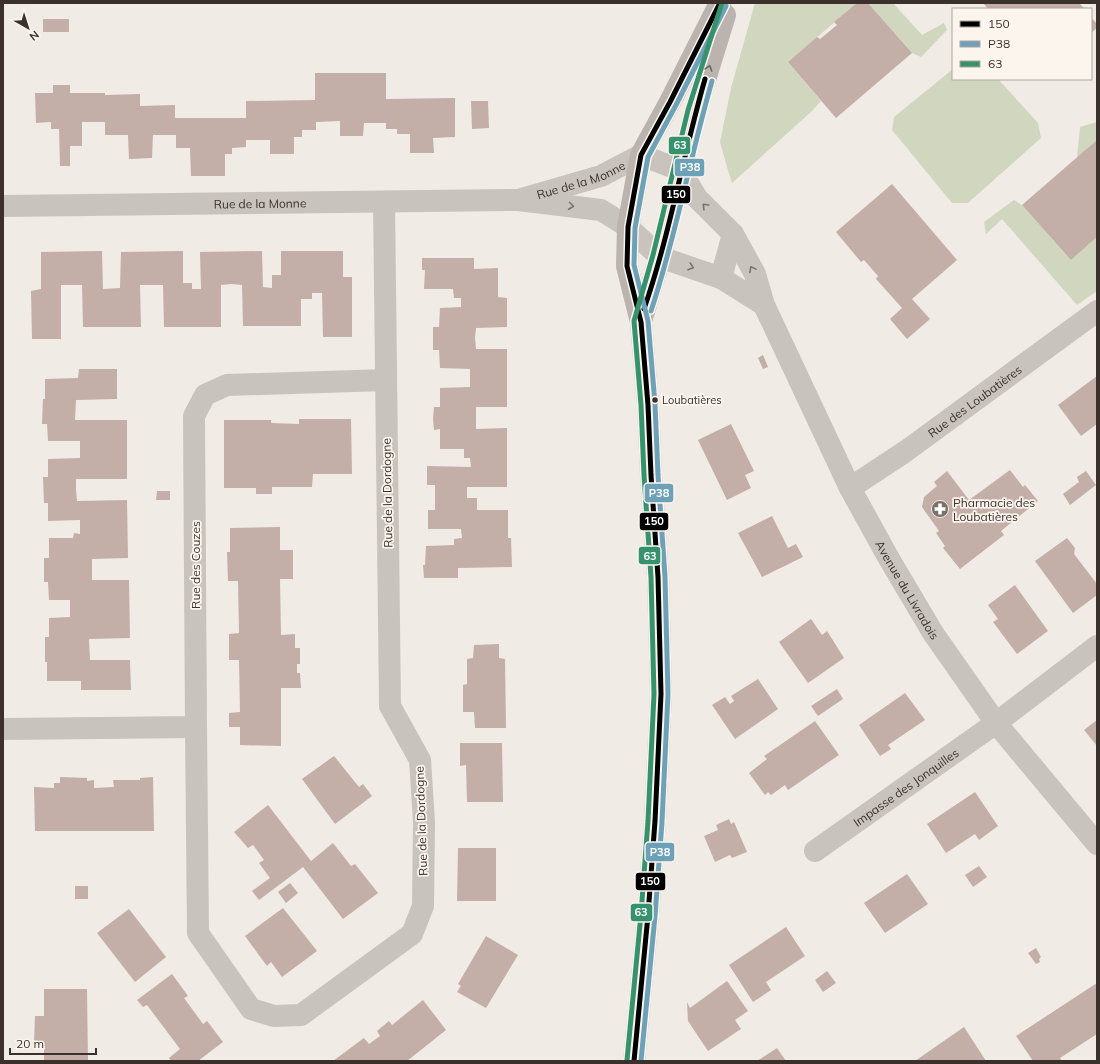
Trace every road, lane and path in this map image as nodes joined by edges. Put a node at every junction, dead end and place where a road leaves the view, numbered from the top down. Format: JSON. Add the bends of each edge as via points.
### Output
{"nodes":[{"id":1,"x":720,"y":3,"type":"edge"},
{"id":2,"x":729,"y":3,"type":"edge"},
{"id":3,"x":641,"y":155,"type":"junction"},
{"id":4,"x":680,"y":170,"type":"junction"},
{"id":5,"x":518,"y":200,"type":"junction"},
{"id":6,"x":384,"y":202,"type":"junction"},
{"id":7,"x":3,"y":206,"type":"edge"},
{"id":8,"x":628,"y":227,"type":"junction"},
{"id":9,"x":733,"y":234,"type":"junction"},
{"id":10,"x":660,"y":257,"type":"junction"},
{"id":11,"x":721,"y":278,"type":"junction"},
{"id":12,"x":764,"y":305,"type":"junction"},
{"id":13,"x":1097,"y":311,"type":"edge"},
{"id":14,"x":640,"y":322,"type":"junction"},
{"id":15,"x":386,"y":380,"type":"junction"},
{"id":16,"x":850,"y":488,"type":"junction"},
{"id":17,"x":1097,"y":646,"type":"edge"},
{"id":18,"x":996,"y":723,"type":"junction"},
{"id":19,"x":196,"y":727,"type":"junction"},
{"id":20,"x":3,"y":729,"type":"edge"},
{"id":21,"x":1097,"y":844,"type":"edge"},
{"id":22,"x":815,"y":851,"type":"dead end"},
{"id":23,"x":634,"y":1061,"type":"edge"}],
"edges":[{"from":1,"to":3,"type":"main road"},
{"from":4,"to":2,"type":"main road","one_way":true},
{"from":3,"to":4,"type":"street"},
{"from":3,"to":5,"type":"street","name":"Rue de la Monne","via":[[601,176]]},
{"from":3,"to":8,"type":"main road"},
{"from":9,"to":4,"type":"street","name":"Avenue du Livradois","one_way":true,"via":[[697,198]]},
{"from":4,"to":10,"type":"main road"},
{"from":5,"to":6,"type":"street","name":"Rue de la Monne"},
{"from":5,"to":8,"type":"street","name":"Rue de la Monne","one_way":true,"via":[[601,210]]},
{"from":6,"to":7,"type":"street","name":"Rue de la Monne"},
{"from":6,"to":15,"type":"street","name":"Rue de la Dordogne"},
{"from":8,"to":10,"type":"street","name":"Rue de la Monne"},
{"from":8,"to":14,"type":"main road","via":[[627,266]]},
{"from":9,"to":11,"type":"street"},
{"from":12,"to":9,"type":"street","name":"Avenue du Livradois","one_way":true,"via":[[755,274]]},
{"from":10,"to":11,"type":"street","one_way":true},
{"from":10,"to":14,"type":"main road"},
{"from":11,"to":12,"type":"street"},
{"from":12,"to":16,"type":"street","name":"Avenue du Livradois"},
{"from":13,"to":16,"type":"street","name":"Rue des Loubatières","via":[[906,451]]},
{"from":14,"to":23,"type":"main road","via":[[648,405],[658,577],[661,694],[655,821]]},
{"from":15,"to":19,"type":"street","name":"Rue des Couzes","via":[[227,385],[205,395],[194,416]]},
{"from":15,"to":19,"type":"street","name":"Rue de la Dordogne","via":[[390,706],[420,760],[424,822],[423,906],[412,934],[301,1015],[274,1016],[251,1010],[198,933]]},
{"from":16,"to":18,"type":"street","name":"Avenue du Livradois","via":[[933,633]]},
{"from":17,"to":18,"type":"street","name":"Impasse des Jonquilles"},
{"from":18,"to":21,"type":"street","name":"Avenue du Livradois"},
{"from":18,"to":22,"type":"street","name":"Impasse des Jonquilles"},
{"from":19,"to":20,"type":"street"}]}
